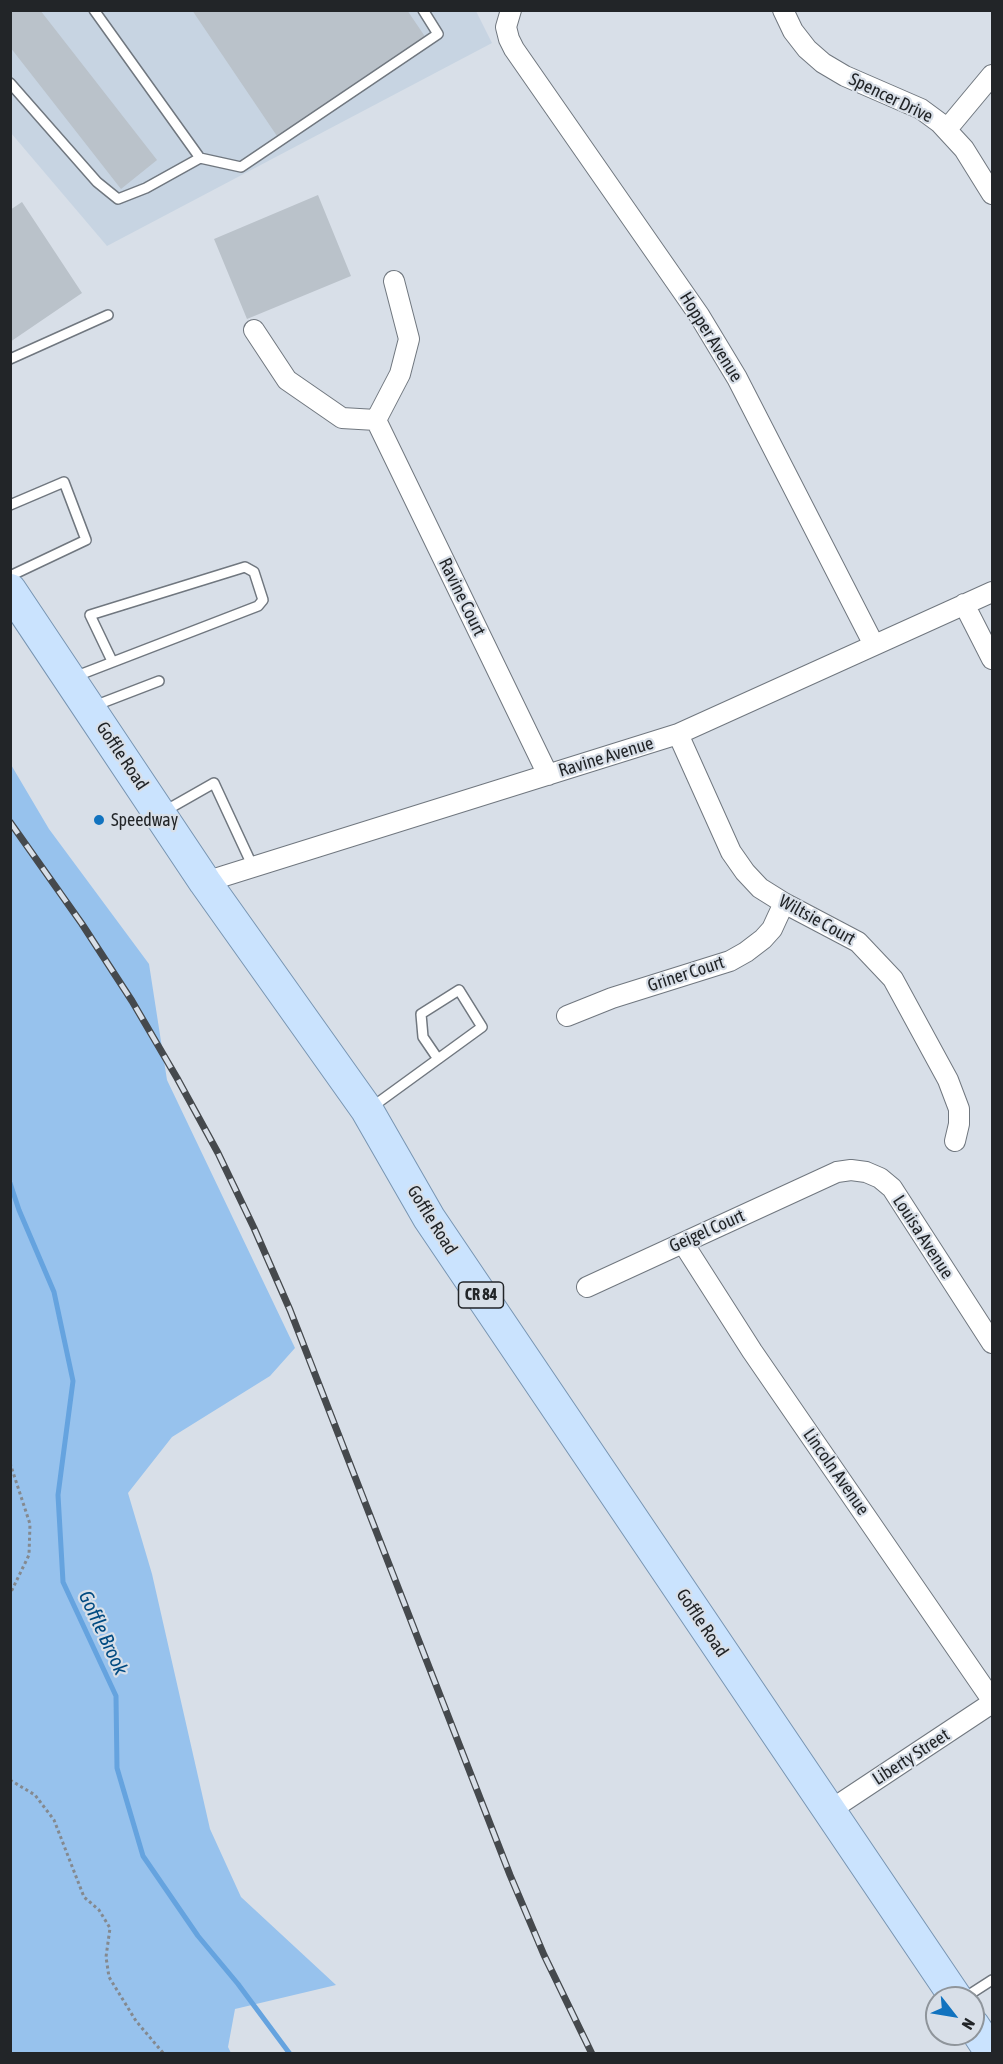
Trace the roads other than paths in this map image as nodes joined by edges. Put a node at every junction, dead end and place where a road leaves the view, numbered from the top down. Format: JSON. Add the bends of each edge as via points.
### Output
{"nodes":[{"id":1,"x":94,"y":10,"type":"edge"},
{"id":2,"x":423,"y":10,"type":"edge"},
{"id":3,"x":511,"y":10,"type":"edge"},
{"id":4,"x":783,"y":10,"type":"edge"},
{"id":5,"x":993,"y":75,"type":"edge"},
{"id":6,"x":10,"y":84,"type":"edge"},
{"id":7,"x":947,"y":129,"type":"junction"},
{"id":8,"x":200,"y":158,"type":"junction"},
{"id":9,"x":993,"y":194,"type":"edge"},
{"id":10,"x":394,"y":282,"type":"dead end"},
{"id":11,"x":108,"y":315,"type":"dead end"},
{"id":12,"x":254,"y":330,"type":"dead end"},
{"id":13,"x":10,"y":359,"type":"edge"},
{"id":14,"x":376,"y":420,"type":"junction"},
{"id":15,"x":10,"y":505,"type":"edge"},
{"id":16,"x":10,"y":576,"type":"edge"},
{"id":17,"x":993,"y":592,"type":"edge"},
{"id":18,"x":14,"y":603,"type":"edge"},
{"id":19,"x":964,"y":604,"type":"junction"},
{"id":20,"x":874,"y":645,"type":"junction"},
{"id":21,"x":993,"y":659,"type":"edge"},
{"id":22,"x":112,"y":661,"type":"junction"},
{"id":23,"x":69,"y":679,"type":"junction"},
{"id":24,"x":159,"y":681,"type":"dead end"},
{"id":25,"x":89,"y":708,"type":"junction"},
{"id":26,"x":678,"y":734,"type":"junction"},
{"id":27,"x":548,"y":775,"type":"junction"},
{"id":28,"x":160,"y":814,"type":"junction"},
{"id":29,"x":253,"y":867,"type":"junction"},
{"id":30,"x":205,"y":882,"type":"junction"},
{"id":31,"x":784,"y":903,"type":"junction"},
{"id":32,"x":567,"y":1016,"type":"dead end"},
{"id":33,"x":438,"y":1059,"type":"junction"},
{"id":34,"x":367,"y":1110,"type":"junction"},
{"id":35,"x":955,"y":1141,"type":"dead end"},
{"id":36,"x":828,"y":1177,"type":"joint"},
{"id":37,"x":683,"y":1243,"type":"junction"},
{"id":38,"x":587,"y":1287,"type":"dead end"},
{"id":39,"x":993,"y":1343,"type":"edge"},
{"id":40,"x":993,"y":1701,"type":"edge"},
{"id":41,"x":829,"y":1810,"type":"junction"},
{"id":42,"x":948,"y":1986,"type":"edge"}],
"edges":[{"from":1,"to":8,"type":"lane"},
{"from":2,"to":8,"type":"lane","via":[[438,34],[241,167]]},
{"from":3,"to":20,"type":"street","name":"Hopper Avenue","via":[[506,27],[508,39],[699,315],[732,369]]},
{"from":4,"to":7,"type":"street","name":"Spencer Drive","via":[[793,31],[823,63],[921,110]]},
{"from":5,"to":7,"type":"street"},
{"from":6,"to":8,"type":"lane","via":[[96,182],[118,199]]},
{"from":7,"to":9,"type":"street","name":"Spencer Drive"},
{"from":10,"to":14,"type":"street","via":[[409,339],[400,374]]},
{"from":11,"to":13,"type":"lane"},
{"from":12,"to":14,"type":"street","via":[[287,380],[342,418]]},
{"from":14,"to":27,"type":"street","name":"Ravine Court"},
{"from":15,"to":16,"type":"lane","via":[[64,482],[86,540]]},
{"from":17,"to":19,"type":"street","name":"Ravine Avenue"},
{"from":18,"to":23,"type":"main road","name":"Goffle Road","number":"CR 84"},
{"from":19,"to":20,"type":"street","name":"Ravine Avenue"},
{"from":19,"to":21,"type":"street"},
{"from":20,"to":26,"type":"street","name":"Ravine Avenue"},
{"from":22,"to":22,"type":"lane","via":[[258,606],[263,600],[254,572],[245,567],[90,615]]},
{"from":22,"to":23,"type":"lane"},
{"from":23,"to":25,"type":"main road","name":"Goffle Road","number":"CR 84"},
{"from":24,"to":25,"type":"lane"},
{"from":25,"to":28,"type":"main road","name":"Goffle Road","number":"CR 84"},
{"from":26,"to":27,"type":"street","name":"Ravine Avenue"},
{"from":26,"to":31,"type":"street","name":"Wiltsie Court","via":[[731,852],[760,888]]},
{"from":27,"to":29,"type":"street","name":"Ravine Avenue"},
{"from":28,"to":29,"type":"lane","via":[[214,783]]},
{"from":28,"to":30,"type":"main road","name":"Goffle Road","number":"CR 84"},
{"from":29,"to":30,"type":"street","name":"Ravine Avenue"},
{"from":30,"to":34,"type":"main road","name":"Goffle Road","number":"CR 84"},
{"from":31,"to":32,"type":"street","name":"Griner Court","via":[[763,939],[730,961]]},
{"from":31,"to":35,"type":"street","name":"Wiltsie Court","via":[[858,942],[893,979],[959,1108]]},
{"from":33,"to":33,"type":"lane","via":[[482,1027],[459,990],[422,1014],[423,1037]]},
{"from":33,"to":34,"type":"lane"},
{"from":34,"to":41,"type":"main road","name":"Goffle Road","number":"CR 84","via":[[429,1218]]},
{"from":36,"to":37,"type":"street","name":"Geigel Court"},
{"from":36,"to":39,"type":"street","name":"Louisa Avenue","via":[[851,1170],[866,1172],[892,1188]]},
{"from":37,"to":38,"type":"street","name":"Geigel Court"},
{"from":37,"to":40,"type":"street","name":"Lincoln Avenue","via":[[752,1352]]},
{"from":40,"to":41,"type":"street","name":"Liberty Street"},
{"from":41,"to":42,"type":"main road","name":"Goffle Road","number":"CR 84"}]}
